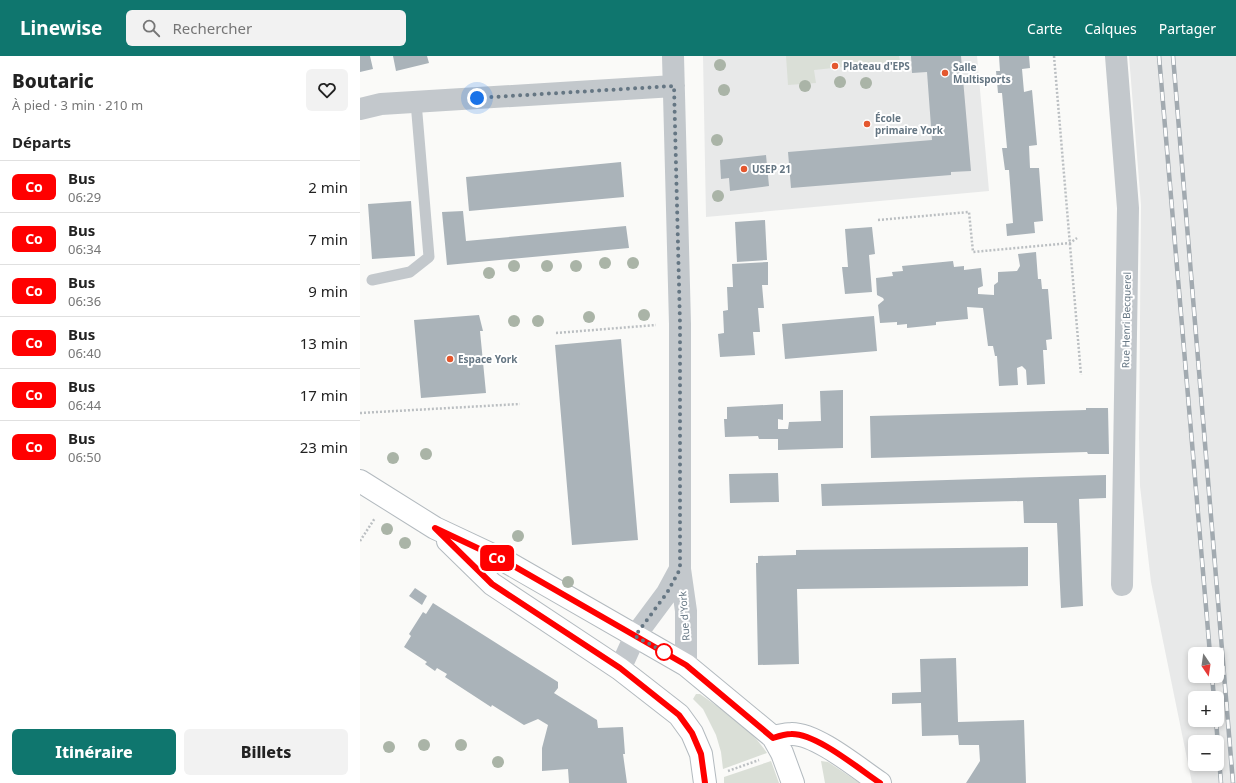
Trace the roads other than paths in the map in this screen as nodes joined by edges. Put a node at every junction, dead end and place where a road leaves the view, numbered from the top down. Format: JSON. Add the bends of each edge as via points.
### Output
{"nodes":[{"id":1,"x":673,"y":56,"type":"edge"},
{"id":2,"x":1116,"y":56,"type":"edge"},
{"id":3,"x":674,"y":86,"type":"junction"},
{"id":4,"x":416,"y":102,"type":"junction"},
{"id":5,"x":360,"y":109,"type":"edge"},
{"id":6,"x":372,"y":280,"type":"dead end"},
{"id":7,"x":360,"y":481,"type":"edge"},
{"id":8,"x":435,"y":528,"type":"junction"},
{"id":9,"x":680,"y":569,"type":"junction"},
{"id":10,"x":1122,"y":585,"type":"dead end"},
{"id":11,"x":635,"y":636,"type":"junction"},
{"id":12,"x":686,"y":665,"type":"junction"},
{"id":13,"x":620,"y":668,"type":"junction"},
{"id":14,"x":777,"y":745,"type":"junction"},
{"id":15,"x":704,"y":781,"type":"edge"},
{"id":16,"x":793,"y":783,"type":"edge"},
{"id":17,"x":880,"y":783,"type":"edge"}],
"edges":[{"from":1,"to":3,"type":"street","name":"Rue d'York"},
{"from":2,"to":10,"type":"street","name":"Rue Henri Becquerel","via":[[1128,208]]},
{"from":3,"to":4,"type":"street"},
{"from":3,"to":9,"type":"street","name":"Rue d'York","via":[[680,324]]},
{"from":4,"to":5,"type":"street","via":[[381,104]]},
{"from":4,"to":6,"type":"lane","via":[[429,257],[410,272]]},
{"from":7,"to":8,"type":"main road"},
{"from":8,"to":11,"type":"main road","via":[[505,561]]},
{"from":8,"to":13,"type":"main road","via":[[492,584]]},
{"from":9,"to":11,"type":"street","name":"Rue d'York","via":[[667,593]]},
{"from":9,"to":12,"type":"street","name":"Rue d'York","via":[[686,611]]},
{"from":11,"to":12,"type":"main road"},
{"from":11,"to":13,"type":"street","name":"Rue d'York"},
{"from":12,"to":14,"type":"main road"},
{"from":13,"to":15,"type":"main road","via":[[679,715],[692,733],[701,754]]},
{"from":14,"to":16,"type":"main road"},
{"from":14,"to":17,"type":"main road","via":[[791,734],[809,738]]}]}
